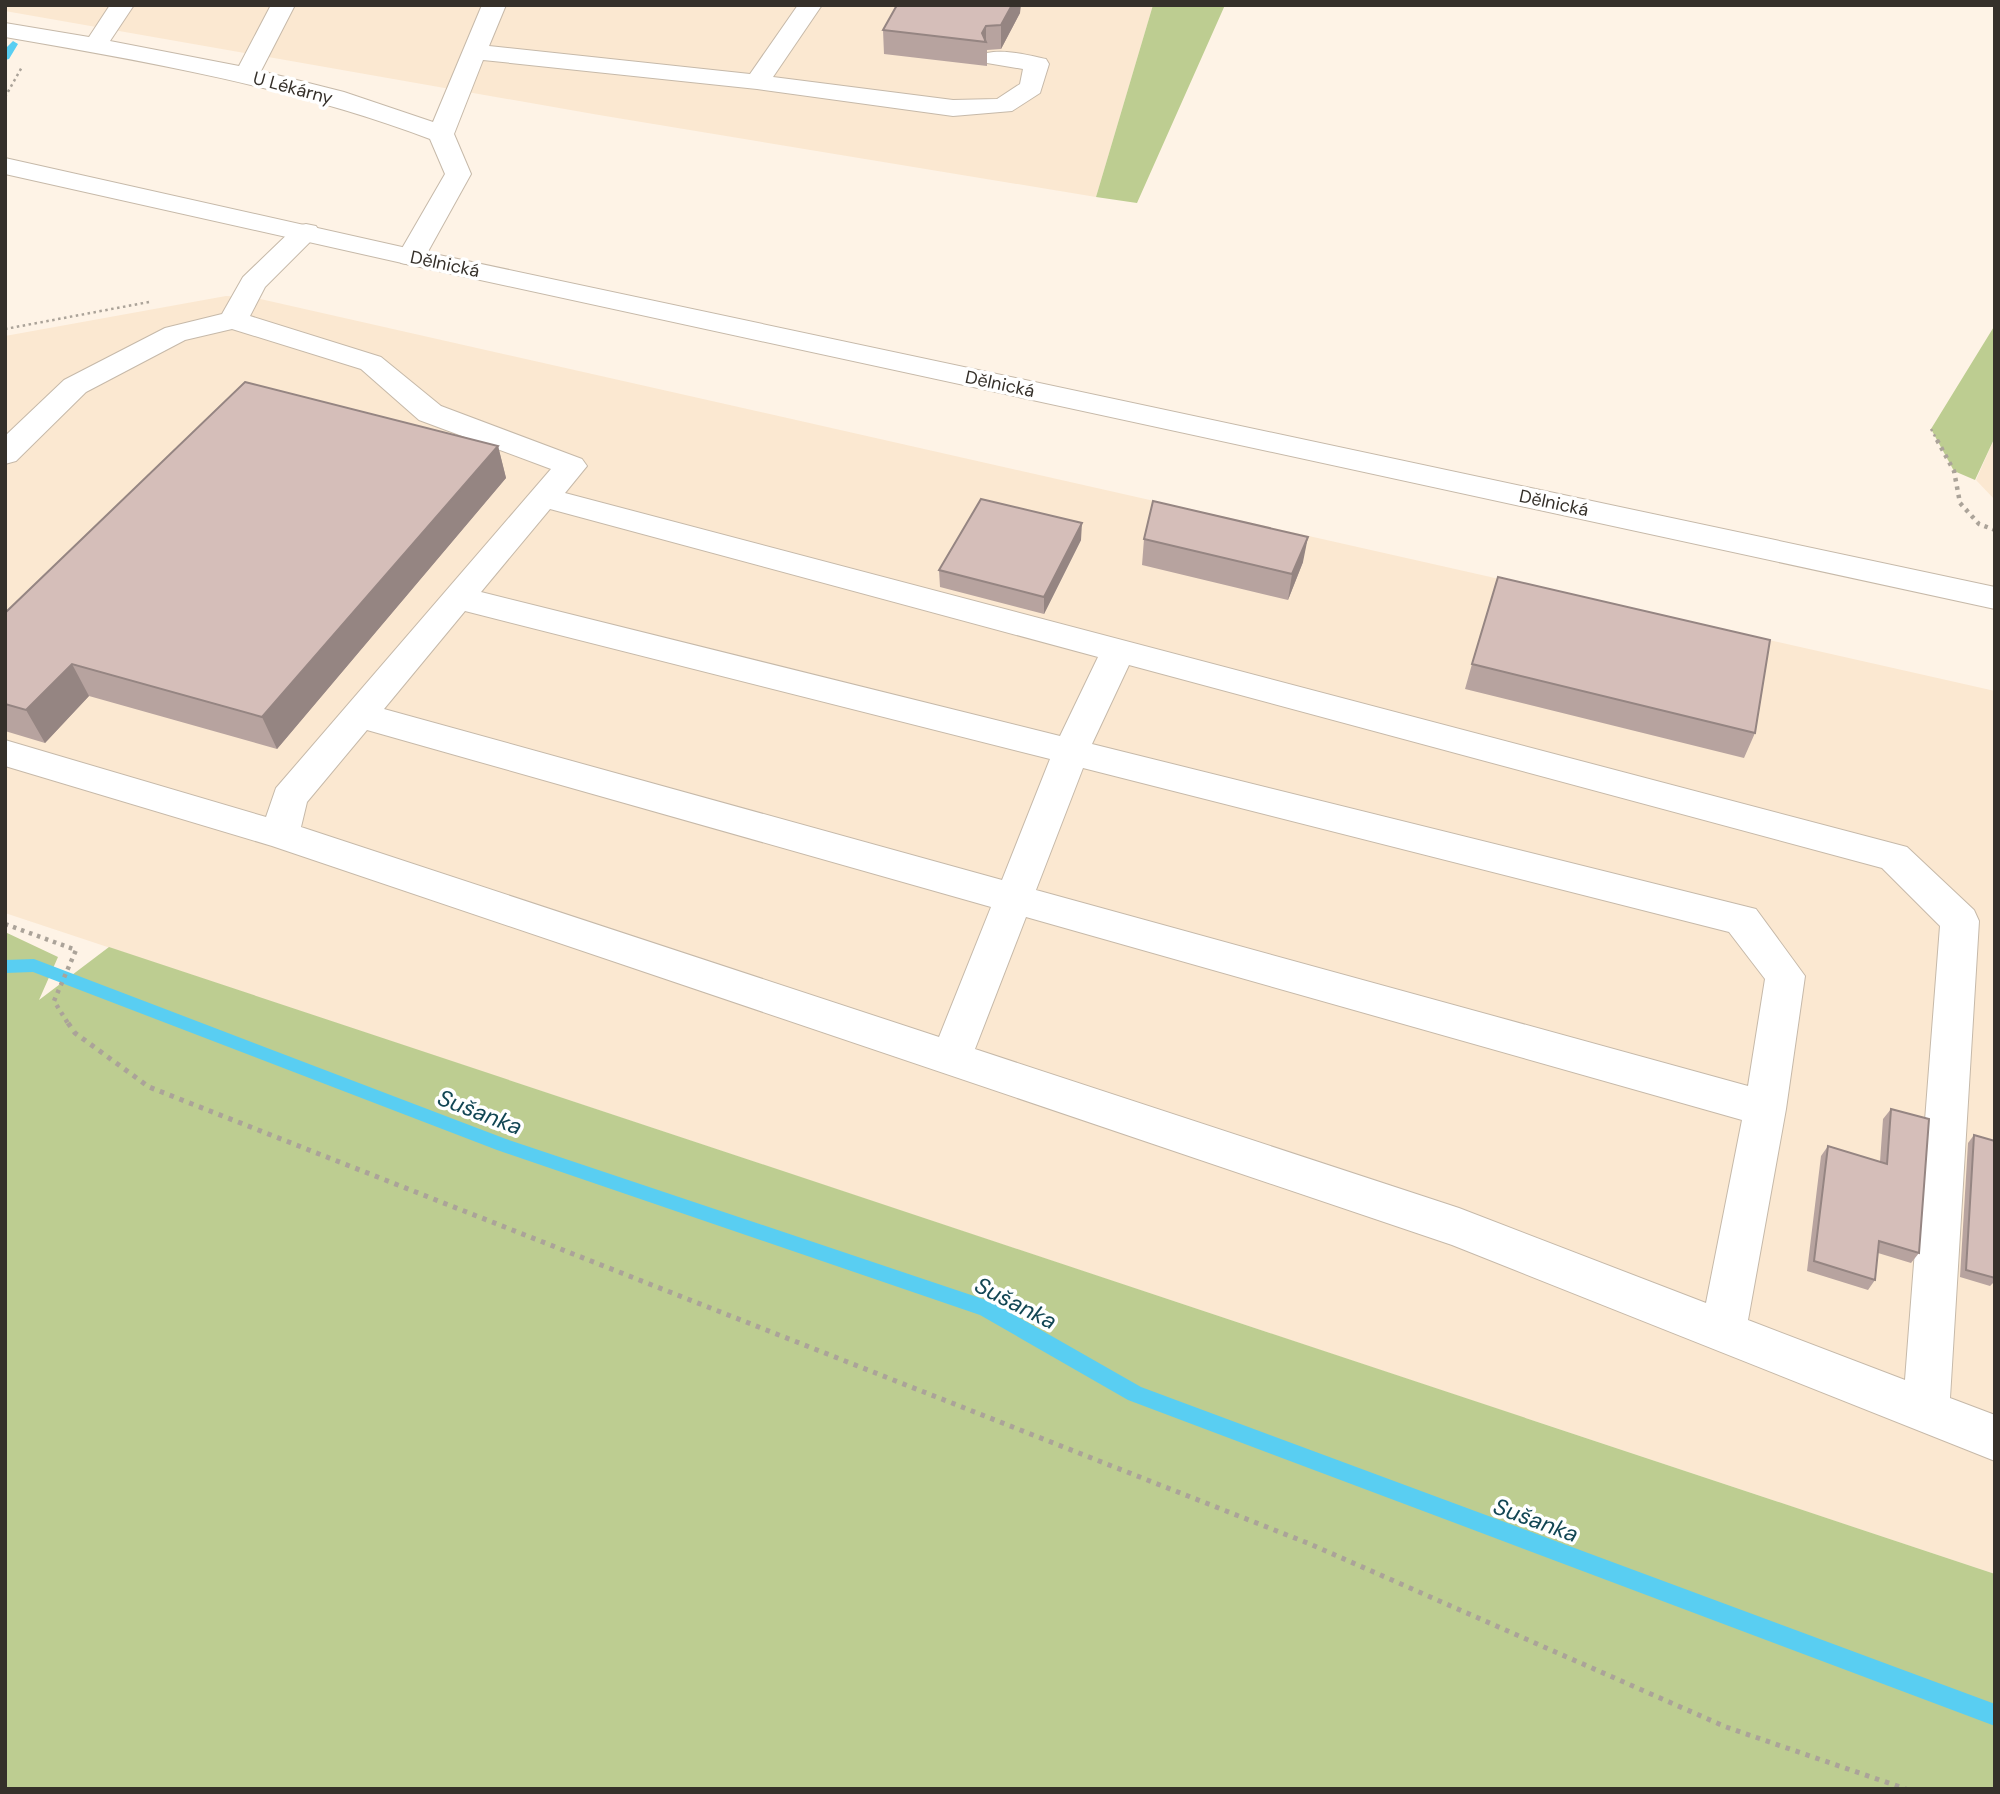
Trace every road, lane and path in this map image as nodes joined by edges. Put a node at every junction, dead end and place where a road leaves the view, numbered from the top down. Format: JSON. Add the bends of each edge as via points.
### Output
{"nodes":[{"id":1,"x":122,"y":5,"type":"edge"},
{"id":2,"x":283,"y":5,"type":"edge"},
{"id":3,"x":494,"y":5,"type":"edge"},
{"id":4,"x":810,"y":5,"type":"edge"},
{"id":5,"x":5,"y":30,"type":"edge"},
{"id":6,"x":95,"y":46,"type":"junction"},
{"id":7,"x":475,"y":52,"type":"junction"},
{"id":8,"x":996,"y":58,"type":"edge"},
{"id":9,"x":247,"y":75,"type":"junction"},
{"id":10,"x":758,"y":82,"type":"junction"},
{"id":11,"x":441,"y":134,"type":"junction"},
{"id":12,"x":5,"y":166,"type":"edge"},
{"id":13,"x":306,"y":232,"type":"junction"},
{"id":14,"x":411,"y":257,"type":"junction"},
{"id":15,"x":156,"y":300,"type":"dead end"},
{"id":16,"x":233,"y":320,"type":"junction"},
{"id":17,"x":5,"y":329,"type":"edge"},
{"id":18,"x":1931,"y":429,"type":"dead end"},
{"id":19,"x":5,"y":454,"type":"edge"},
{"id":20,"x":543,"y":497,"type":"junction"},
{"id":21,"x":1995,"y":530,"type":"edge"},
{"id":22,"x":458,"y":597,"type":"junction"},
{"id":23,"x":1995,"y":598,"type":"edge"},
{"id":24,"x":1119,"y":650,"type":"junction"},
{"id":25,"x":359,"y":715,"type":"junction"},
{"id":26,"x":1071,"y":751,"type":"junction"},
{"id":27,"x":5,"y":752,"type":"edge"},
{"id":28,"x":281,"y":835,"type":"junction"},
{"id":29,"x":1015,"y":899,"type":"junction"},
{"id":30,"x":5,"y":924,"type":"edge"},
{"id":31,"x":951,"y":1059,"type":"junction"},
{"id":32,"x":1765,"y":1109,"type":"junction"},
{"id":33,"x":1723,"y":1332,"type":"junction"},
{"id":34,"x":1926,"y":1411,"type":"junction"},
{"id":35,"x":1995,"y":1438,"type":"edge"},
{"id":36,"x":1906,"y":1789,"type":"edge"}],
"edges":[{"from":1,"to":6,"type":"main road"},
{"from":2,"to":9,"type":"main road"},
{"from":3,"to":7,"type":"main road"},
{"from":4,"to":10,"type":"main road"},
{"from":5,"to":6,"type":"main road","name":"U Lékárny"},
{"from":6,"to":9,"type":"main road","name":"U Lékárny"},
{"from":7,"to":10,"type":"main road"},
{"from":7,"to":11,"type":"main road"},
{"from":8,"to":10,"type":"main road","via":[[1037,64],[1031,88],[1003,106],[953,108]]},
{"from":9,"to":11,"type":"main road","name":"U Lékárny","via":[[395,115]]},
{"from":11,"to":14,"type":"main road","via":[[458,174]]},
{"from":12,"to":13,"type":"main road","name":"Dělnická"},
{"from":13,"to":14,"type":"main road","name":"Dělnická"},
{"from":13,"to":16,"type":"main road","via":[[253,283]]},
{"from":14,"to":23,"type":"main road","name":"Dělnická"},
{"from":15,"to":17,"type":"path"},
{"from":16,"to":19,"type":"main road","via":[[175,334],[75,386]]},
{"from":16,"to":20,"type":"main road","via":[[371,363],[430,413],[570,466]]},
{"from":18,"to":21,"type":"path","via":[[1954,471],[1960,503],[1979,524]]},
{"from":20,"to":22,"type":"main road"},
{"from":20,"to":24,"type":"main road"},
{"from":22,"to":25,"type":"main road"},
{"from":22,"to":26,"type":"main road"},
{"from":24,"to":26,"type":"main road"},
{"from":24,"to":34,"type":"main road","via":[[1894,857],[1960,921]]},
{"from":25,"to":28,"type":"main road","via":[[289,798]]},
{"from":25,"to":29,"type":"main road"},
{"from":26,"to":29,"type":"main road"},
{"from":26,"to":32,"type":"main road","via":[[1742,920],[1785,976]]},
{"from":27,"to":28,"type":"main road"},
{"from":28,"to":31,"type":"main road"},
{"from":29,"to":31,"type":"main road"},
{"from":29,"to":32,"type":"main road"},
{"from":30,"to":36,"type":"path","via":[[76,950],[54,1001],[75,1034],[149,1087],[1310,1544],[1726,1727]]},
{"from":31,"to":33,"type":"main road","via":[[1458,1228]]},
{"from":32,"to":33,"type":"main road"},
{"from":33,"to":34,"type":"main road"},
{"from":34,"to":35,"type":"main road"}]}
